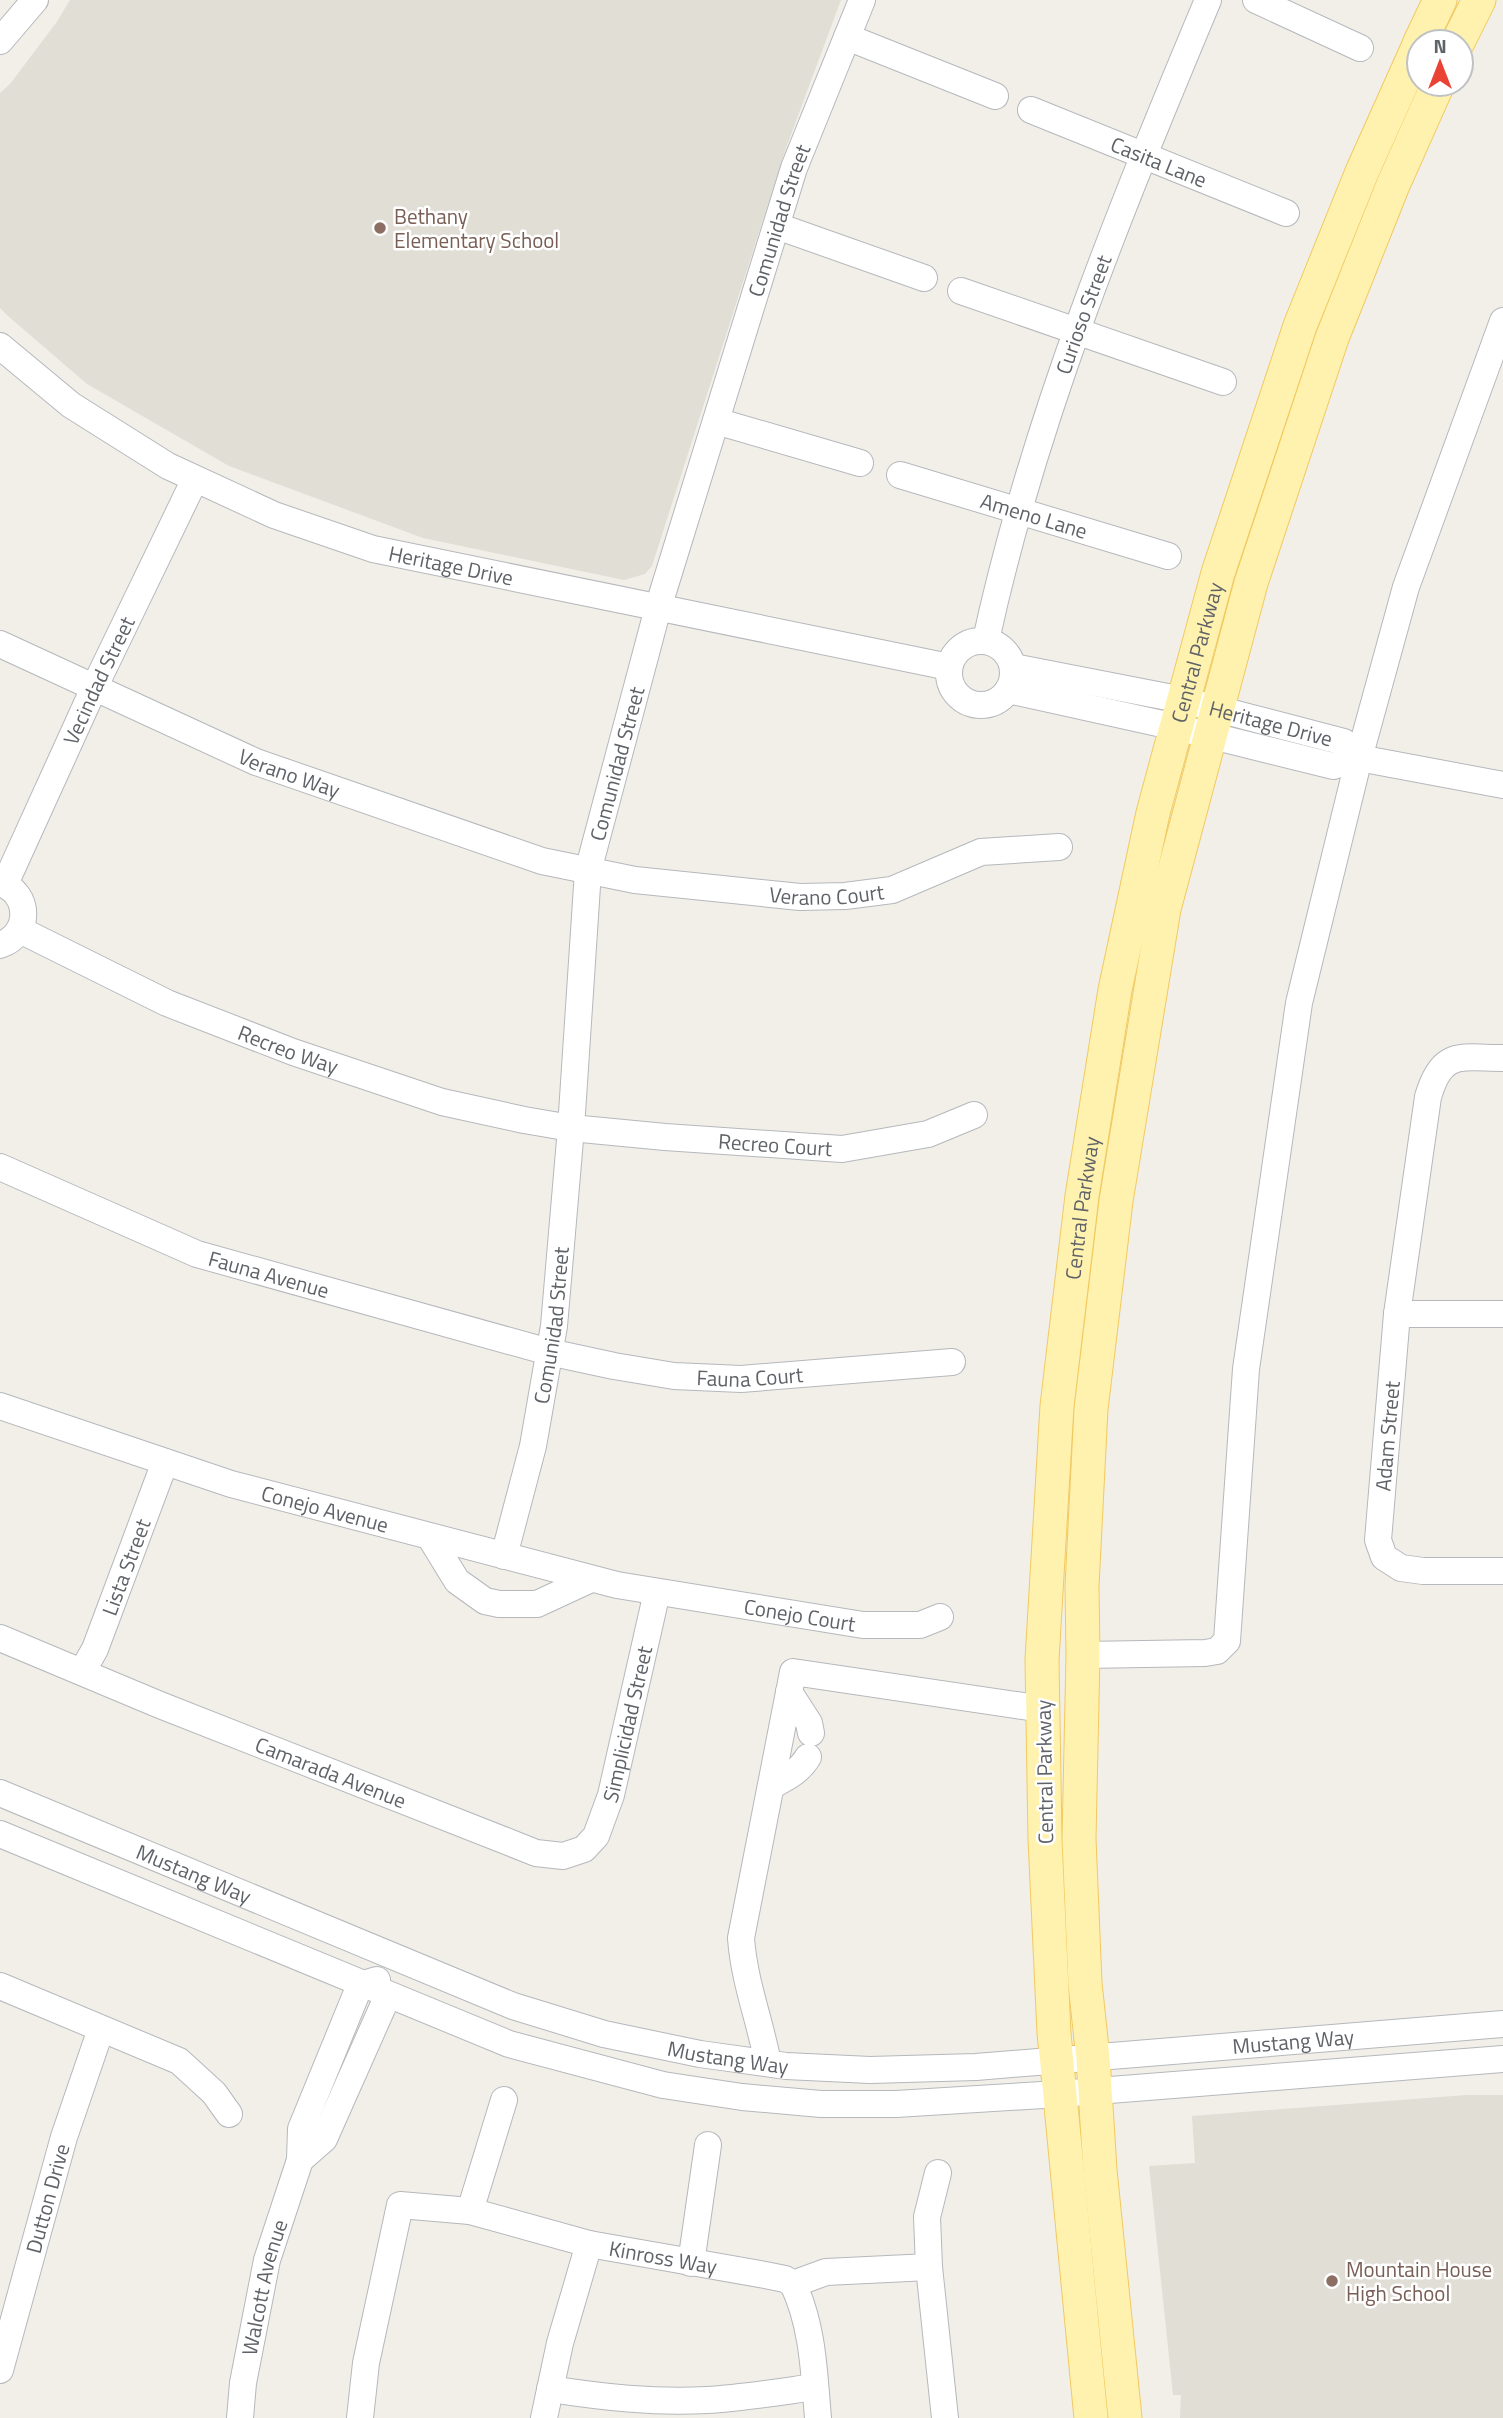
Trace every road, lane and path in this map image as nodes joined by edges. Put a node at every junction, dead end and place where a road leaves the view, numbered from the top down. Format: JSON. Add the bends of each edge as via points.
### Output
{"nodes":[{"id":1,"x":35,"y":0,"type":"edge"},
{"id":2,"x":862,"y":0,"type":"edge"},
{"id":3,"x":1208,"y":0,"type":"edge"},
{"id":4,"x":1256,"y":0,"type":"edge"},
{"id":5,"x":1440,"y":0,"type":"edge"},
{"id":6,"x":1479,"y":0,"type":"edge"},
{"id":7,"x":1427,"y":28,"type":"edge"},
{"id":8,"x":1465,"y":28,"type":"edge"},
{"id":9,"x":847,"y":37,"type":"junction"},
{"id":10,"x":0,"y":41,"type":"edge"},
{"id":11,"x":1360,"y":48,"type":"dead end"},
{"id":12,"x":1405,"y":76,"type":"edge"},
{"id":13,"x":995,"y":96,"type":"dead end"},
{"id":14,"x":1432,"y":98,"type":"edge"},
{"id":15,"x":1031,"y":110,"type":"dead end"},
{"id":16,"x":1143,"y":156,"type":"junction"},
{"id":17,"x":1286,"y":213,"type":"dead end"},
{"id":18,"x":776,"y":226,"type":"junction"},
{"id":19,"x":924,"y":278,"type":"dead end"},
{"id":20,"x":961,"y":291,"type":"dead end"},
{"id":21,"x":1503,"y":321,"type":"edge"},
{"id":22,"x":1076,"y":332,"type":"junction"},
{"id":23,"x":0,"y":346,"type":"edge"},
{"id":24,"x":1223,"y":382,"type":"dead end"},
{"id":25,"x":716,"y":421,"type":"junction"},
{"id":26,"x":860,"y":463,"type":"dead end"},
{"id":27,"x":900,"y":475,"type":"dead end"},
{"id":28,"x":195,"y":478,"type":"junction"},
{"id":29,"x":1018,"y":510,"type":"junction"},
{"id":30,"x":1168,"y":556,"type":"dead end"},
{"id":31,"x":658,"y":608,"type":"junction"},
{"id":32,"x":986,"y":640,"type":"junction"},
{"id":33,"x":0,"y":644,"type":"edge"},
{"id":34,"x":949,"y":667,"type":"junction"},
{"id":35,"x":1011,"y":678,"type":"junction"},
{"id":36,"x":94,"y":688,"type":"junction"},
{"id":37,"x":1180,"y":714,"type":"junction"},
{"id":38,"x":1214,"y":723,"type":"junction"},
{"id":39,"x":1359,"y":758,"type":"junction"},
{"id":40,"x":1503,"y":785,"type":"edge"},
{"id":41,"x":1059,"y":847,"type":"dead end"},
{"id":42,"x":588,"y":871,"type":"junction"},
{"id":43,"x":3,"y":884,"type":"edge"},
{"id":44,"x":10,"y":937,"type":"edge"},
{"id":45,"x":1503,"y":1058,"type":"edge"},
{"id":46,"x":974,"y":1115,"type":"dead end"},
{"id":47,"x":571,"y":1128,"type":"junction"},
{"id":48,"x":0,"y":1167,"type":"edge"},
{"id":49,"x":1397,"y":1314,"type":"junction"},
{"id":50,"x":1503,"y":1314,"type":"edge"},
{"id":51,"x":550,"y":1352,"type":"junction"},
{"id":52,"x":952,"y":1362,"type":"dead end"},
{"id":53,"x":0,"y":1406,"type":"edge"},
{"id":54,"x":165,"y":1462,"type":"junction"},
{"id":55,"x":430,"y":1537,"type":"junction"},
{"id":56,"x":504,"y":1556,"type":"junction"},
{"id":57,"x":1503,"y":1571,"type":"edge"},
{"id":58,"x":591,"y":1579,"type":"junction"},
{"id":59,"x":657,"y":1592,"type":"junction"},
{"id":60,"x":940,"y":1617,"type":"dead end"},
{"id":61,"x":0,"y":1638,"type":"edge"},
{"id":62,"x":1083,"y":1655,"type":"junction"},
{"id":63,"x":82,"y":1672,"type":"junction"},
{"id":64,"x":789,"y":1692,"type":"junction"},
{"id":65,"x":1043,"y":1709,"type":"junction"},
{"id":66,"x":771,"y":1786,"type":"junction"},
{"id":67,"x":0,"y":1793,"type":"edge"},
{"id":68,"x":0,"y":1834,"type":"edge"},
{"id":69,"x":584,"y":1849,"type":"joint"},
{"id":70,"x":418,"y":1967,"type":"junction"},
{"id":71,"x":361,"y":1984,"type":"junction"},
{"id":72,"x":0,"y":1986,"type":"edge"},
{"id":73,"x":388,"y":1995,"type":"junction"},
{"id":74,"x":1503,"y":2024,"type":"edge"},
{"id":75,"x":102,"y":2029,"type":"junction"},
{"id":76,"x":1093,"y":2058,"type":"junction"},
{"id":77,"x":1503,"y":2059,"type":"edge"},
{"id":78,"x":1055,"y":2060,"type":"junction"},
{"id":79,"x":768,"y":2063,"type":"junction"},
{"id":80,"x":1095,"y":2090,"type":"junction"},
{"id":81,"x":1059,"y":2094,"type":"junction"},
{"id":82,"x":504,"y":2100,"type":"dead end"},
{"id":83,"x":229,"y":2114,"type":"dead end"},
{"id":84,"x":708,"y":2145,"type":"dead end"},
{"id":85,"x":300,"y":2160,"type":"junction"},
{"id":86,"x":938,"y":2173,"type":"dead end"},
{"id":87,"x":470,"y":2211,"type":"junction"},
{"id":88,"x":589,"y":2244,"type":"junction"},
{"id":89,"x":691,"y":2263,"type":"junction"},
{"id":90,"x":929,"y":2267,"type":"junction"},
{"id":91,"x":793,"y":2284,"type":"junction"},
{"id":92,"x":0,"y":2370,"type":"edge"},
{"id":93,"x":815,"y":2387,"type":"junction"},
{"id":94,"x":550,"y":2389,"type":"junction"},
{"id":95,"x":1124,"y":2402,"type":"edge"},
{"id":96,"x":240,"y":2418,"type":"edge"},
{"id":97,"x":360,"y":2418,"type":"edge"},
{"id":98,"x":544,"y":2418,"type":"edge"},
{"id":99,"x":818,"y":2418,"type":"edge"},
{"id":100,"x":945,"y":2418,"type":"edge"},
{"id":101,"x":1091,"y":2418,"type":"edge"},
{"id":102,"x":1133,"y":2418,"type":"edge"}],
"edges":[{"from":1,"to":10,"type":"street"},
{"from":2,"to":9,"type":"street","name":"Comunidad Street"},
{"from":3,"to":16,"type":"street","name":"Curioso Street"},
{"from":4,"to":11,"type":"street"},
{"from":5,"to":7,"type":"main road","name":"Central Parkway"},
{"from":6,"to":8,"type":"main road"},
{"from":9,"to":13,"type":"street"},
{"from":9,"to":18,"type":"street","name":"Comunidad Street","via":[[794,168]]},
{"from":12,"to":37,"type":"main road","name":"Central Parkway","via":[[1300,326],[1218,573]]},
{"from":14,"to":38,"type":"main road","name":"Central Parkway","via":[[1332,338],[1251,583]]},
{"from":15,"to":16,"type":"street","name":"Casita Lane"},
{"from":16,"to":17,"type":"street","name":"Casita Lane"},
{"from":16,"to":22,"type":"street","name":"Curioso Street"},
{"from":18,"to":19,"type":"street"},
{"from":18,"to":25,"type":"street","name":"Comunidad Street"},
{"from":20,"to":22,"type":"street"},
{"from":21,"to":39,"type":"street","via":[[1406,587]]},
{"from":22,"to":24,"type":"street"},
{"from":22,"to":29,"type":"street","name":"Curioso Street"},
{"from":23,"to":28,"type":"street","name":"Heritage Drive","via":[[71,405]]},
{"from":25,"to":26,"type":"street"},
{"from":25,"to":31,"type":"street","name":"Comunidad Street"},
{"from":27,"to":29,"type":"street","name":"Ameno Lane"},
{"from":28,"to":31,"type":"street","name":"Heritage Drive","via":[[274,515],[373,549]]},
{"from":28,"to":36,"type":"street","name":"Vecindad Street"},
{"from":29,"to":30,"type":"street","name":"Ameno Lane"},
{"from":29,"to":32,"type":"street","name":"Curioso Street"},
{"from":31,"to":34,"type":"street","name":"Heritage Drive"},
{"from":31,"to":42,"type":"street","name":"Comunidad Street"},
{"from":32,"to":34,"type":"street","via":[[966,644]]},
{"from":32,"to":35,"type":"street","via":[[1001,647],[1011,659]]},
{"from":33,"to":36,"type":"street","name":"Verano Way"},
{"from":34,"to":35,"type":"street","via":[[949,679],[960,698],[981,705],[1002,697]]},
{"from":35,"to":37,"type":"street","name":"Heritage Drive"},
{"from":36,"to":42,"type":"street","name":"Verano Way","via":[[256,762],[542,861]]},
{"from":36,"to":43,"type":"street","name":"Vecindad Street"},
{"from":37,"to":38,"type":"street","name":"Heritage Drive"},
{"from":37,"to":65,"type":"main road","name":"Central Parkway","via":[[1153,813],[1115,990],[1082,1196],[1057,1406]]},
{"from":38,"to":39,"type":"street","name":"Heritage Drive","via":[[1333,766]]},
{"from":38,"to":62,"type":"main road","name":"Central Parkway","via":[[1164,909],[1116,1201],[1091,1409]]},
{"from":39,"to":40,"type":"street","name":"Heritage Drive"},
{"from":39,"to":62,"type":"street","via":[[1299,1003],[1246,1369],[1227,1641],[1217,1651],[1205,1653]]},
{"from":41,"to":42,"type":"street","name":"Verano Court","via":[[981,852],[892,890],[845,896],[712,889]]},
{"from":42,"to":47,"type":"street","name":"Comunidad Street"},
{"from":43,"to":44,"type":"street","via":[[20,899],[24,920]]},
{"from":44,"to":47,"type":"street","name":"Recreo Way","via":[[293,1052],[442,1102]]},
{"from":45,"to":49,"type":"street","name":"Adam Street","via":[[1446,1062],[1434,1077],[1427,1097]]},
{"from":46,"to":47,"type":"street","name":"Recreo Court","via":[[928,1134],[842,1149]]},
{"from":47,"to":51,"type":"street","name":"Comunidad Street"},
{"from":48,"to":51,"type":"street","name":"Fauna Avenue","via":[[197,1254]]},
{"from":49,"to":50,"type":"street"},
{"from":49,"to":57,"type":"street","name":"Adam Street","via":[[1378,1540],[1384,1557],[1401,1568],[1423,1571]]},
{"from":51,"to":52,"type":"street","name":"Fauna Court","via":[[674,1376],[741,1379]]},
{"from":51,"to":56,"type":"street","name":"Comunidad Street","via":[[533,1446]]},
{"from":53,"to":54,"type":"street","name":"Conejo Avenue"},
{"from":54,"to":55,"type":"street","name":"Conejo Avenue"},
{"from":54,"to":63,"type":"street","name":"Lista Street","via":[[95,1649]]},
{"from":55,"to":56,"type":"street","name":"Conejo Avenue"},
{"from":55,"to":58,"type":"street","via":[[457,1581],[492,1603],[537,1604]]},
{"from":56,"to":58,"type":"street","name":"Conejo Avenue"},
{"from":58,"to":59,"type":"street","name":"Conejo Avenue"},
{"from":59,"to":60,"type":"street","name":"Conejo Court","via":[[863,1625],[920,1625]]},
{"from":59,"to":69,"type":"street","name":"Simplicidad Street","via":[[611,1795],[596,1836]]},
{"from":61,"to":63,"type":"street","name":"Camarada Avenue"},
{"from":62,"to":76,"type":"main road","name":"Central Parkway","via":[[1079,1839]]},
{"from":63,"to":69,"type":"street","name":"Camarada Avenue","via":[[536,1853],[563,1856]]},
{"from":64,"to":65,"type":"street","via":[[793,1672]]},
{"from":64,"to":66,"type":"street"},
{"from":64,"to":66,"type":"street","via":[[809,1723],[809,1745],[803,1765]]},
{"from":65,"to":78,"type":"main road","name":"Central Parkway"},
{"from":66,"to":79,"type":"street","via":[[741,1938],[743,1968]]},
{"from":67,"to":70,"type":"street","name":"Mustang Way"},
{"from":68,"to":71,"type":"street","name":"Mustang Way"},
{"from":70,"to":71,"type":"street"},
{"from":70,"to":79,"type":"street","name":"Mustang Way","via":[[513,2006],[604,2034]]},
{"from":71,"to":73,"type":"street","name":"Mustang Way"},
{"from":71,"to":85,"type":"street","name":"Walcott Avenue","via":[[301,2129]]},
{"from":72,"to":75,"type":"street"},
{"from":73,"to":81,"type":"street","name":"Mustang Way","via":[[509,2044],[676,2087],[742,2097],[896,2104]]},
{"from":73,"to":85,"type":"street","name":"Walcott Avenue","via":[[324,2139]]},
{"from":74,"to":76,"type":"street","name":"Mustang Way"},
{"from":75,"to":83,"type":"street","via":[[179,2061]]},
{"from":75,"to":92,"type":"street","name":"Dutton Drive","via":[[64,2137]]},
{"from":76,"to":78,"type":"street","name":"Mustang Way"},
{"from":76,"to":80,"type":"main road","name":"Central Parkway"},
{"from":77,"to":80,"type":"street","name":"Mustang Way"},
{"from":78,"to":79,"type":"street","name":"Mustang Way","via":[[870,2070]]},
{"from":78,"to":81,"type":"main road","name":"Central Parkway"},
{"from":80,"to":81,"type":"street","name":"Mustang Way"},
{"from":80,"to":95,"type":"main road","name":"Central Parkway"},
{"from":81,"to":101,"type":"main road","name":"Central Parkway"},
{"from":82,"to":87,"type":"street"},
{"from":84,"to":89,"type":"street"},
{"from":85,"to":96,"type":"street","name":"Walcott Avenue","via":[[267,2260]]},
{"from":86,"to":90,"type":"street","via":[[927,2217]]},
{"from":87,"to":88,"type":"street","name":"Kinross Way"},
{"from":87,"to":97,"type":"street","name":"Kinross Way","via":[[400,2205],[366,2363]]},
{"from":88,"to":89,"type":"street","name":"Kinross Way"},
{"from":88,"to":94,"type":"street"},
{"from":89,"to":91,"type":"street","name":"Kinross Way"},
{"from":90,"to":91,"type":"street","via":[[827,2272]]},
{"from":90,"to":100,"type":"street"},
{"from":91,"to":93,"type":"street","via":[[806,2317]]},
{"from":93,"to":94,"type":"street","via":[[669,2400]]},
{"from":93,"to":99,"type":"street"},
{"from":94,"to":98,"type":"street"},
{"from":95,"to":102,"type":"street"}]}
